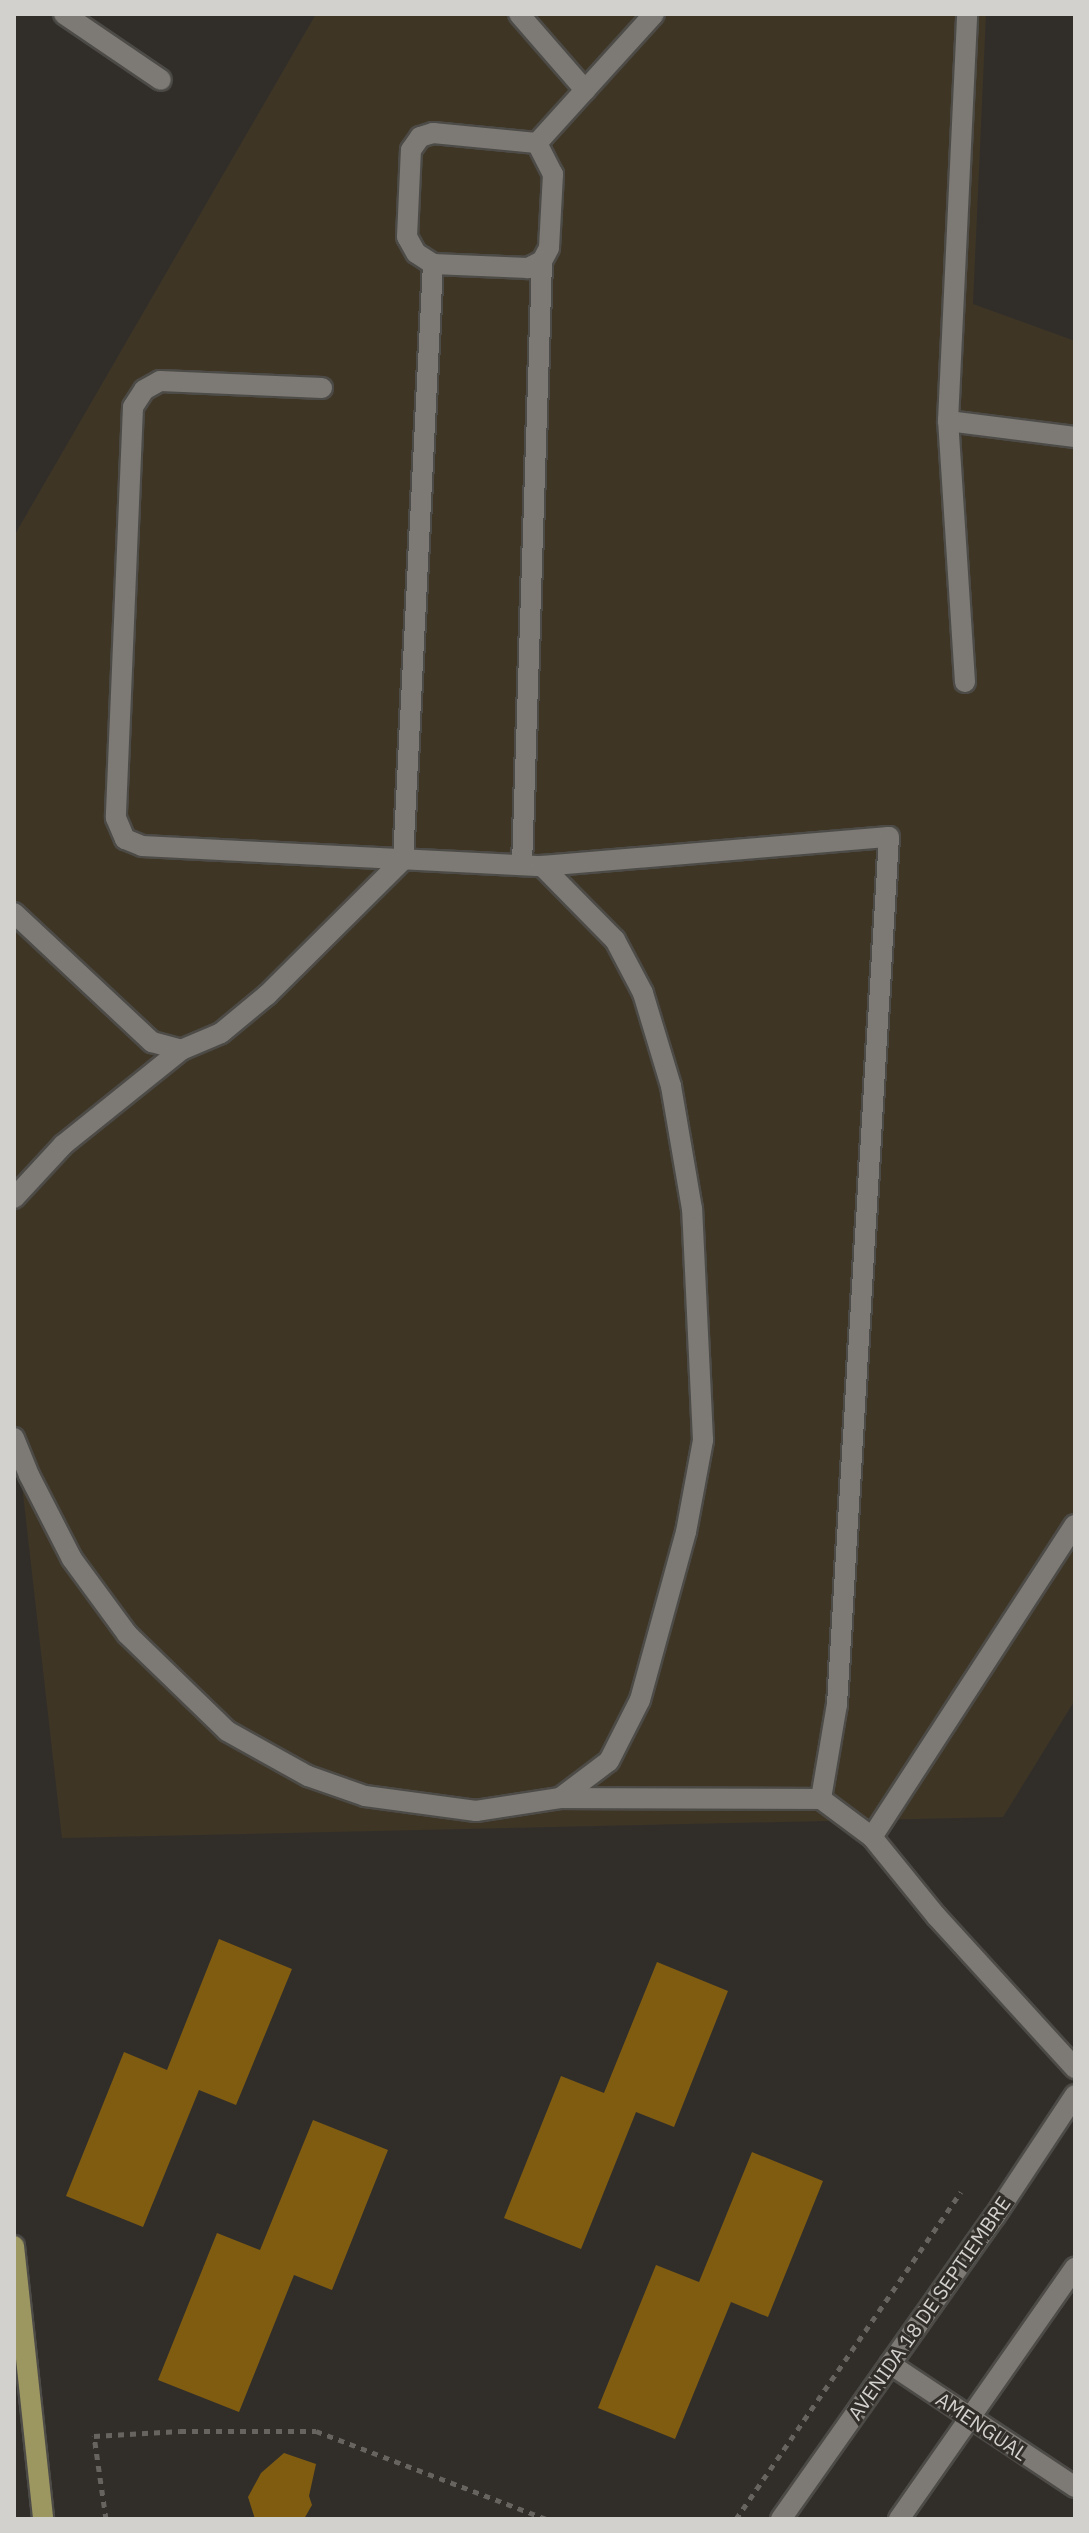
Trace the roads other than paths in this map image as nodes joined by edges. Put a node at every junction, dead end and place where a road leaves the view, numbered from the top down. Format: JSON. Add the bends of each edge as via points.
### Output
{"nodes":[{"id":1,"x":64,"y":14,"type":"edge"},
{"id":2,"x":519,"y":14,"type":"edge"},
{"id":3,"x":654,"y":14,"type":"edge"},
{"id":4,"x":967,"y":14,"type":"edge"},
{"id":5,"x":161,"y":80,"type":"dead end"},
{"id":6,"x":585,"y":90,"type":"junction"},
{"id":7,"x":537,"y":143,"type":"junction"},
{"id":8,"x":542,"y":261,"type":"junction"},
{"id":9,"x":433,"y":264,"type":"junction"},
{"id":10,"x":322,"y":388,"type":"dead end"},
{"id":11,"x":948,"y":421,"type":"junction"},
{"id":12,"x":1075,"y":437,"type":"edge"},
{"id":13,"x":965,"y":682,"type":"dead end"},
{"id":14,"x":403,"y":860,"type":"junction"},
{"id":15,"x":532,"y":865,"type":"junction"},
{"id":16,"x":14,"y":913,"type":"edge"},
{"id":17,"x":181,"y":1050,"type":"junction"},
{"id":18,"x":14,"y":1198,"type":"edge"},
{"id":19,"x":14,"y":1438,"type":"edge"},
{"id":20,"x":1075,"y":1525,"type":"edge"},
{"id":21,"x":560,"y":1798,"type":"junction"},
{"id":22,"x":821,"y":1799,"type":"junction"},
{"id":23,"x":872,"y":1837,"type":"junction"},
{"id":24,"x":1075,"y":2068,"type":"edge"},
{"id":25,"x":1075,"y":2095,"type":"edge"},
{"id":26,"x":14,"y":2246,"type":"edge"},
{"id":27,"x":1075,"y":2268,"type":"edge"},
{"id":28,"x":890,"y":2364,"type":"junction"},
{"id":29,"x":969,"y":2419,"type":"junction"},
{"id":30,"x":1075,"y":2487,"type":"edge"},
{"id":31,"x":43,"y":2519,"type":"edge"},
{"id":32,"x":781,"y":2519,"type":"edge"},
{"id":33,"x":899,"y":2519,"type":"edge"}],
"edges":[{"from":1,"to":5,"type":"street"},
{"from":2,"to":6,"type":"street"},
{"from":3,"to":6,"type":"street"},
{"from":4,"to":11,"type":"street"},
{"from":6,"to":7,"type":"street"},
{"from":7,"to":8,"type":"street","via":[[553,174],[549,248]]},
{"from":7,"to":9,"type":"street","via":[[433,133],[420,137],[411,150],[407,237],[416,253]]},
{"from":8,"to":9,"type":"street","via":[[528,268]]},
{"from":8,"to":15,"type":"street"},
{"from":9,"to":14,"type":"street"},
{"from":10,"to":14,"type":"street","via":[[160,381],[144,390],[133,407],[116,818],[125,839],[142,846]]},
{"from":11,"to":12,"type":"street"},
{"from":11,"to":13,"type":"street"},
{"from":14,"to":15,"type":"street"},
{"from":14,"to":17,"type":"street","via":[[255,1005],[221,1033]]},
{"from":15,"to":21,"type":"street","via":[[615,940],[643,993],[671,1086],[692,1209],[703,1440],[686,1532],[640,1700],[609,1761]]},
{"from":15,"to":22,"type":"street","via":[[889,837],[837,1704]]},
{"from":16,"to":17,"type":"street","via":[[152,1042]]},
{"from":17,"to":18,"type":"street","via":[[63,1145]]},
{"from":19,"to":21,"type":"street","via":[[72,1559],[127,1634],[227,1731],[308,1776],[365,1796],[476,1811]]},
{"from":20,"to":23,"type":"street"},
{"from":21,"to":22,"type":"street"},
{"from":22,"to":23,"type":"street"},
{"from":23,"to":24,"type":"street"},
{"from":25,"to":28,"type":"street","name":"AVENIDA 18 DE SEPTIEMBRE"},
{"from":26,"to":31,"type":"main road"},
{"from":27,"to":29,"type":"street"},
{"from":28,"to":29,"type":"street","name":"AMENGUAL"},
{"from":28,"to":32,"type":"street","name":"AVENIDA 18 DE SEPTIEMBRE"},
{"from":29,"to":30,"type":"street","name":"AMENGUAL"},
{"from":29,"to":33,"type":"street"}]}
